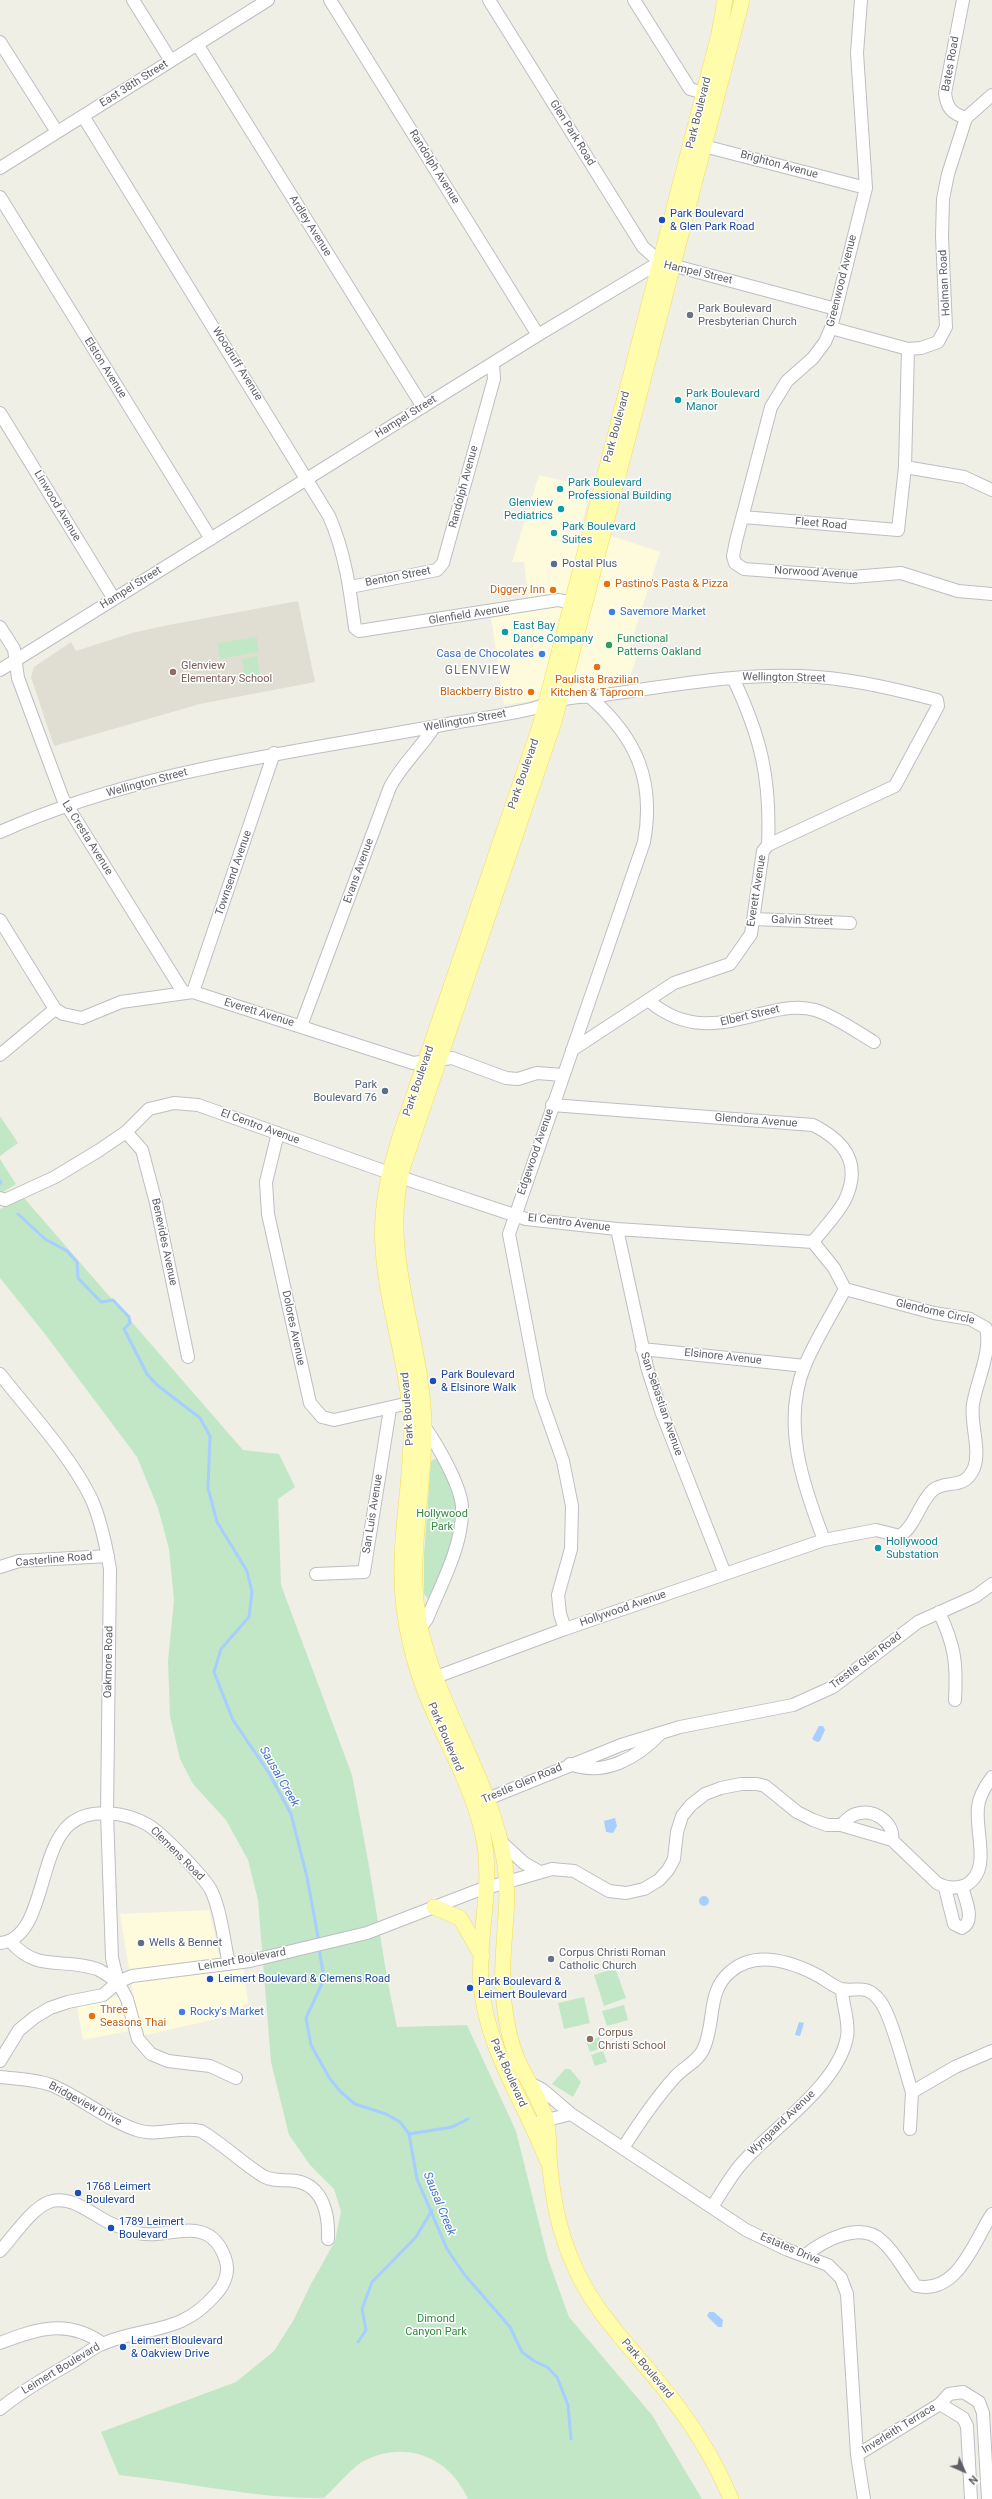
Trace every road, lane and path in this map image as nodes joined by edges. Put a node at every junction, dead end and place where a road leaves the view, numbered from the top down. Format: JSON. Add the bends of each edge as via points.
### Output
{"nodes":[{"id":1,"x":133,"y":0,"type":"edge"},
{"id":2,"x":268,"y":0,"type":"edge"},
{"id":3,"x":330,"y":0,"type":"edge"},
{"id":4,"x":489,"y":0,"type":"edge"},
{"id":5,"x":634,"y":0,"type":"edge"},
{"id":6,"x":725,"y":0,"type":"edge"},
{"id":7,"x":742,"y":0,"type":"edge"},
{"id":8,"x":861,"y":0,"type":"edge"},
{"id":9,"x":963,"y":0,"type":"edge"},
{"id":10,"x":0,"y":42,"type":"edge"},
{"id":11,"x":197,"y":44,"type":"junction"},
{"id":12,"x":171,"y":61,"type":"junction"},
{"id":13,"x":710,"y":95,"type":"junction"},
{"id":14,"x":992,"y":95,"type":"edge"},
{"id":15,"x":83,"y":116,"type":"junction"},
{"id":16,"x":966,"y":118,"type":"junction"},
{"id":17,"x":57,"y":132,"type":"junction"},
{"id":18,"x":697,"y":144,"type":"junction"},
{"id":19,"x":0,"y":168,"type":"edge"},
{"id":20,"x":866,"y":188,"type":"junction"},
{"id":21,"x":0,"y":197,"type":"edge"},
{"id":22,"x":666,"y":264,"type":"junction"},
{"id":23,"x":836,"y":308,"type":"junction"},
{"id":24,"x":831,"y":328,"type":"junction"},
{"id":25,"x":538,"y":335,"type":"junction"},
{"id":26,"x":908,"y":349,"type":"junction"},
{"id":27,"x":493,"y":364,"type":"junction"},
{"id":28,"x":423,"y":407,"type":"junction"},
{"id":29,"x":0,"y":413,"type":"edge"},
{"id":30,"x":905,"y":467,"type":"junction"},
{"id":31,"x":307,"y":478,"type":"junction"},
{"id":32,"x":992,"y":490,"type":"edge"},
{"id":33,"x":743,"y":518,"type":"junction"},
{"id":34,"x":211,"y":539,"type":"junction"},
{"id":35,"x":443,"y":563,"type":"joint"},
{"id":36,"x":734,"y":563,"type":"joint"},
{"id":37,"x":350,"y":587,"type":"junction"},
{"id":38,"x":992,"y":594,"type":"edge"},
{"id":39,"x":114,"y":599,"type":"junction"},
{"id":40,"x":578,"y":604,"type":"junction"},
{"id":41,"x":0,"y":627,"type":"edge"},
{"id":42,"x":355,"y":628,"type":"joint"},
{"id":43,"x":15,"y":661,"type":"junction"},
{"id":44,"x":0,"y":670,"type":"edge"},
{"id":45,"x":733,"y":678,"type":"junction"},
{"id":46,"x":590,"y":697,"type":"junction"},
{"id":47,"x":560,"y":700,"type":"junction"},
{"id":48,"x":937,"y":700,"type":"joint"},
{"id":49,"x":546,"y":704,"type":"junction"},
{"id":50,"x":434,"y":727,"type":"junction"},
{"id":51,"x":274,"y":753,"type":"junction"},
{"id":52,"x":68,"y":806,"type":"junction"},
{"id":53,"x":0,"y":832,"type":"edge"},
{"id":54,"x":768,"y":845,"type":"junction"},
{"id":55,"x":754,"y":919,"type":"junction"},
{"id":56,"x":0,"y":920,"type":"edge"},
{"id":57,"x":850,"y":922,"type":"dead end"},
{"id":58,"x":188,"y":992,"type":"junction"},
{"id":59,"x":649,"y":1000,"type":"junction"},
{"id":60,"x":55,"y":1009,"type":"junction"},
{"id":61,"x":301,"y":1026,"type":"junction"},
{"id":62,"x":874,"y":1042,"type":"dead end"},
{"id":63,"x":572,"y":1050,"type":"junction"},
{"id":64,"x":0,"y":1055,"type":"edge"},
{"id":65,"x":432,"y":1061,"type":"junction"},
{"id":66,"x":563,"y":1075,"type":"junction"},
{"id":67,"x":552,"y":1105,"type":"junction"},
{"id":68,"x":126,"y":1132,"type":"junction"},
{"id":69,"x":278,"y":1134,"type":"junction"},
{"id":70,"x":394,"y":1175,"type":"junction"},
{"id":71,"x":0,"y":1198,"type":"edge"},
{"id":72,"x":515,"y":1214,"type":"junction"},
{"id":73,"x":617,"y":1229,"type":"junction"},
{"id":74,"x":813,"y":1242,"type":"junction"},
{"id":75,"x":845,"y":1289,"type":"junction"},
{"id":76,"x":642,"y":1349,"type":"junction"},
{"id":77,"x":188,"y":1357,"type":"dead end"},
{"id":78,"x":805,"y":1366,"type":"junction"},
{"id":79,"x":0,"y":1374,"type":"edge"},
{"id":80,"x":416,"y":1402,"type":"junction"},
{"id":81,"x":390,"y":1409,"type":"junction"},
{"id":82,"x":424,"y":1426,"type":"junction"},
{"id":83,"x":824,"y":1540,"type":"junction"},
{"id":84,"x":108,"y":1556,"type":"junction"},
{"id":85,"x":0,"y":1567,"type":"edge"},
{"id":86,"x":316,"y":1574,"type":"dead end"},
{"id":87,"x":725,"y":1574,"type":"junction"},
{"id":88,"x":992,"y":1584,"type":"edge"},
{"id":89,"x":939,"y":1612,"type":"junction"},
{"id":90,"x":420,"y":1628,"type":"junction"},
{"id":91,"x":566,"y":1629,"type":"junction"},
{"id":92,"x":428,"y":1679,"type":"junction"},
{"id":93,"x":955,"y":1700,"type":"dead end"},
{"id":94,"x":661,"y":1733,"type":"junction"},
{"id":95,"x":570,"y":1764,"type":"junction"},
{"id":96,"x":992,"y":1777,"type":"edge"},
{"id":97,"x":480,"y":1802,"type":"junction"},
{"id":98,"x":107,"y":1813,"type":"junction"},
{"id":99,"x":841,"y":1825,"type":"junction"},
{"id":100,"x":892,"y":1840,"type":"junction"},
{"id":101,"x":500,"y":1841,"type":"junction"},
{"id":102,"x":540,"y":1872,"type":"junction"},
{"id":103,"x":506,"y":1883,"type":"junction"},
{"id":104,"x":962,"y":1887,"type":"junction"},
{"id":105,"x":486,"y":1888,"type":"junction"},
{"id":106,"x":945,"y":1888,"type":"junction"},
{"id":107,"x":434,"y":1907,"type":"junction"},
{"id":108,"x":5,"y":1942,"type":"edge"},
{"id":109,"x":482,"y":1956,"type":"junction"},
{"id":110,"x":229,"y":1964,"type":"junction"},
{"id":111,"x":118,"y":1982,"type":"junction"},
{"id":112,"x":842,"y":1989,"type":"junction"},
{"id":113,"x":992,"y":2051,"type":"edge"},
{"id":114,"x":0,"y":2061,"type":"edge"},
{"id":115,"x":0,"y":2077,"type":"edge"},
{"id":116,"x":236,"y":2078,"type":"dead end"},
{"id":117,"x":528,"y":2082,"type":"junction"},
{"id":118,"x":912,"y":2092,"type":"junction"},
{"id":119,"x":571,"y":2114,"type":"junction"},
{"id":120,"x":545,"y":2119,"type":"junction"},
{"id":121,"x":531,"y":2125,"type":"junction"},
{"id":122,"x":910,"y":2129,"type":"dead end"},
{"id":123,"x":623,"y":2148,"type":"junction"},
{"id":124,"x":550,"y":2168,"type":"junction"},
{"id":125,"x":712,"y":2207,"type":"junction"},
{"id":126,"x":992,"y":2214,"type":"edge"},
{"id":127,"x":328,"y":2239,"type":"dead end"},
{"id":128,"x":0,"y":2251,"type":"edge"},
{"id":129,"x":804,"y":2256,"type":"junction"},
{"id":130,"x":0,"y":2343,"type":"edge"},
{"id":131,"x":103,"y":2344,"type":"junction"},
{"id":132,"x":940,"y":2404,"type":"junction"},
{"id":133,"x":0,"y":2409,"type":"edge"},
{"id":134,"x":857,"y":2455,"type":"junction"},
{"id":135,"x":732,"y":2499,"type":"edge"},
{"id":136,"x":864,"y":2499,"type":"edge"},
{"id":137,"x":971,"y":2499,"type":"edge"},
{"id":138,"x":988,"y":2499,"type":"edge"}],
"edges":[{"from":1,"to":12,"type":"street"},
{"from":2,"to":11,"type":"street","name":"East 38th Street"},
{"from":3,"to":25,"type":"street","name":"Randolph Avenue"},
{"from":4,"to":22,"type":"street","name":"Glen Park Road","via":[[643,247]]},
{"from":5,"to":13,"type":"street","via":[[690,89]]},
{"from":6,"to":13,"type":"main road","name":"Park Boulevard"},
{"from":7,"to":13,"type":"main road","name":"Park Boulevard"},
{"from":8,"to":20,"type":"street","name":"Greenwood Avenue","via":[[857,53]]},
{"from":9,"to":16,"type":"street","name":"Bates Road","via":[[944,93],[947,106],[953,113]]},
{"from":10,"to":17,"type":"street"},
{"from":11,"to":12,"type":"street","name":"East 38th Street"},
{"from":11,"to":28,"type":"street","name":"Ardley Avenue"},
{"from":12,"to":15,"type":"street","name":"East 38th Street"},
{"from":13,"to":18,"type":"main road","name":"Park Boulevard"},
{"from":14,"to":16,"type":"street"},
{"from":15,"to":17,"type":"street","name":"East 38th Street"},
{"from":15,"to":31,"type":"street","name":"Woodruff Avenue"},
{"from":16,"to":26,"type":"street","name":"Holman Road","via":[[948,174],[943,199],[946,327],[938,342],[922,348]]},
{"from":17,"to":19,"type":"street","name":"East 38th Street"},
{"from":18,"to":20,"type":"street","name":"Brighton Avenue"},
{"from":18,"to":22,"type":"main road","name":"Park Boulevard"},
{"from":20,"to":23,"type":"street","name":"Greenwood Avenue"},
{"from":21,"to":34,"type":"street","name":"Elston Avenue"},
{"from":22,"to":23,"type":"street","name":"Hampel Street"},
{"from":22,"to":25,"type":"street","name":"Hampel Street"},
{"from":22,"to":40,"type":"main road","name":"Park Boulevard"},
{"from":23,"to":24,"type":"street","name":"Greenwood Avenue"},
{"from":24,"to":26,"type":"street"},
{"from":24,"to":33,"type":"street","name":"Greenwood Avenue","via":[[825,342],[813,358],[787,381],[771,407]]},
{"from":25,"to":27,"type":"street","name":"Hampel Street"},
{"from":26,"to":30,"type":"street"},
{"from":27,"to":28,"type":"street","name":"Hampel Street"},
{"from":27,"to":35,"type":"street","name":"Randolph Avenue","via":[[494,379]]},
{"from":28,"to":31,"type":"street","name":"Hampel Street"},
{"from":29,"to":39,"type":"street","name":"Linwood Avenue"},
{"from":30,"to":32,"type":"street","via":[[964,477]]},
{"from":30,"to":33,"type":"street","name":"Fleet Road","via":[[898,530]]},
{"from":31,"to":34,"type":"street","name":"Hampel Street"},
{"from":31,"to":37,"type":"street","name":"Woodruff Avenue","via":[[338,538]]},
{"from":33,"to":36,"type":"street","name":"Greenwood Avenue","via":[[733,556]]},
{"from":34,"to":39,"type":"street","name":"Hampel Street"},
{"from":35,"to":37,"type":"street","name":"Benton Street","via":[[437,570]]},
{"from":36,"to":38,"type":"street","name":"Norwood Avenue","via":[[744,569],[852,577],[901,573],[958,591]]},
{"from":37,"to":42,"type":"street","name":"Woodruff Avenue"},
{"from":39,"to":43,"type":"street","name":"Hampel Street"},
{"from":40,"to":42,"type":"street","name":"Glenfield Avenue","via":[[558,600],[371,631],[359,632]]},
{"from":40,"to":47,"type":"main road","name":"Park Boulevard"},
{"from":40,"to":49,"type":"main road","name":"Park Boulevard"},
{"from":41,"to":43,"type":"street","name":"La Cresta Avenue","via":[[14,649]]},
{"from":43,"to":44,"type":"street","name":"Hampel Street"},
{"from":43,"to":52,"type":"street","name":"La Cresta Avenue","via":[[18,678],[63,799]]},
{"from":45,"to":46,"type":"street","name":"Wellington Street"},
{"from":45,"to":48,"type":"street","name":"Wellington Street","via":[[817,677],[862,683]]},
{"from":45,"to":54,"type":"street","via":[[759,741],[767,783]]},
{"from":46,"to":47,"type":"street","name":"Wellington Street","via":[[576,696]]},
{"from":46,"to":63,"type":"street","name":"Edgewood Avenue","via":[[618,726],[631,746],[648,792],[649,815],[644,842]]},
{"from":47,"to":49,"type":"street","name":"Wellington Street"},
{"from":47,"to":65,"type":"main road","name":"Park Boulevard","via":[[535,781]]},
{"from":48,"to":54,"type":"street","name":"Everett Avenue","via":[[938,706],[895,786]]},
{"from":49,"to":50,"type":"street","name":"Wellington Street"},
{"from":49,"to":65,"type":"main road","name":"Park Boulevard"},
{"from":50,"to":51,"type":"street","name":"Wellington Street"},
{"from":50,"to":61,"type":"street","name":"Evans Avenue","via":[[399,771],[390,787]]},
{"from":51,"to":52,"type":"street","name":"Wellington Street","via":[[183,772]]},
{"from":51,"to":58,"type":"street","name":"Townsend Avenue"},
{"from":52,"to":53,"type":"street","name":"Wellington Street"},
{"from":52,"to":58,"type":"street","name":"La Cresta Avenue"},
{"from":54,"to":55,"type":"street","name":"Everett Avenue","via":[[763,851]]},
{"from":55,"to":57,"type":"street","name":"Galvin Street"},
{"from":55,"to":59,"type":"street","name":"Everett Avenue","via":[[751,934],[730,964],[674,983]]},
{"from":56,"to":60,"type":"street"},
{"from":58,"to":60,"type":"street","name":"Everett Avenue","via":[[121,1002],[82,1018],[63,1014]]},
{"from":58,"to":61,"type":"street","name":"Everett Avenue"},
{"from":59,"to":62,"type":"street","name":"Elbert Street","via":[[662,1012],[678,1020],[708,1025],[737,1021],[786,1008],[815,1010]]},
{"from":59,"to":63,"type":"street","name":"Everett Avenue"},
{"from":60,"to":64,"type":"street"},
{"from":61,"to":65,"type":"street","name":"Everett Avenue","via":[[413,1063]]},
{"from":63,"to":66,"type":"street","name":"Edgewood Avenue"},
{"from":65,"to":66,"type":"street","name":"Everett Avenue","via":[[452,1058],[506,1078],[518,1079],[537,1073]]},
{"from":65,"to":70,"type":"main road","name":"Park Boulevard"},
{"from":66,"to":67,"type":"street","name":"Edgewood Avenue"},
{"from":67,"to":72,"type":"street","name":"Edgewood Avenue"},
{"from":67,"to":74,"type":"street","name":"Glendora Avenue","via":[[813,1125],[831,1134],[843,1147],[850,1161],[851,1178],[844,1200]]},
{"from":68,"to":69,"type":"street","name":"El Centro Avenue","via":[[149,1109],[174,1103],[198,1105]]},
{"from":68,"to":71,"type":"street","name":"El Centro Avenue","via":[[55,1177],[5,1200]]},
{"from":68,"to":77,"type":"street","name":"Benevides Avenue","via":[[142,1150],[156,1203]]},
{"from":69,"to":70,"type":"street","name":"El Centro Avenue"},
{"from":69,"to":81,"type":"street","name":"Dolores Avenue","via":[[266,1182],[268,1214],[310,1403],[322,1417],[334,1420]]},
{"from":70,"to":72,"type":"street","name":"El Centro Avenue"},
{"from":70,"to":80,"type":"main road","name":"Park Boulevard","via":[[384,1199],[383,1247],[386,1278],[405,1369]]},
{"from":72,"to":73,"type":"street","name":"El Centro Avenue","via":[[526,1219]]},
{"from":72,"to":91,"type":"street","name":"Edgewood Avenue","via":[[509,1234],[511,1254],[540,1396],[564,1467],[572,1506],[570,1549],[558,1595],[559,1609]]},
{"from":73,"to":74,"type":"street","name":"El Centro Avenue"},
{"from":73,"to":76,"type":"street","name":"San Sebastian Avenue"},
{"from":74,"to":75,"type":"street","via":[[834,1268]]},
{"from":75,"to":78,"type":"street"},
{"from":75,"to":83,"type":"street","name":"Glendome Circle","via":[[934,1313],[975,1321],[986,1328],[989,1336],[973,1405],[972,1424],[976,1455],[974,1468],[967,1478],[956,1485],[934,1489],[900,1536],[876,1530]]},
{"from":76,"to":78,"type":"street","name":"Elsinore Avenue"},
{"from":76,"to":87,"type":"street","name":"San Sebastian Avenue","via":[[661,1411]]},
{"from":78,"to":83,"type":"street","via":[[796,1406],[796,1452],[807,1495]]},
{"from":79,"to":84,"type":"street","name":"Oakmore Road","via":[[62,1454],[91,1497],[103,1531]]},
{"from":80,"to":81,"type":"street","name":"Dolores Avenue"},
{"from":80,"to":82,"type":"main road","name":"Park Boulevard"},
{"from":80,"to":92,"type":"main road","name":"Park Boulevard","via":[[410,1452],[402,1587],[411,1649]]},
{"from":81,"to":86,"type":"street","name":"San Luis Avenue","via":[[364,1572]]},
{"from":82,"to":90,"type":"main road","name":"Park Boulevard","via":[[415,1579]]},
{"from":82,"to":90,"type":"street","name":"Park Boulevard","via":[[442,1452],[462,1504],[462,1519],[459,1536],[427,1619]]},
{"from":83,"to":87,"type":"street","name":"Hollywood Avenue"},
{"from":84,"to":85,"type":"street","name":"Casterline Road","via":[[20,1561]]},
{"from":84,"to":98,"type":"street","name":"Oakmore Road","via":[[110,1568]]},
{"from":87,"to":91,"type":"street","name":"Hollywood Avenue"},
{"from":88,"to":89,"type":"street","name":"Trestle Glen Road","via":[[976,1596]]},
{"from":89,"to":93,"type":"street","via":[[952,1640],[957,1671]]},
{"from":89,"to":94,"type":"street","name":"Trestle Glen Road","via":[[918,1622],[833,1687],[793,1705]]},
{"from":90,"to":92,"type":"main road","name":"Park Boulevard"},
{"from":91,"to":92,"type":"street","name":"Hollywood Avenue"},
{"from":92,"to":97,"type":"main road","name":"Park Boulevard"},
{"from":94,"to":95,"type":"street","name":"Trestle Glen Road"},
{"from":94,"to":95,"type":"street","name":"Trestle Glen Road","via":[[634,1757],[618,1764],[584,1769]]},
{"from":95,"to":97,"type":"street","name":"Trestle Glen Road"},
{"from":96,"to":104,"type":"street","via":[[978,1806],[985,1863],[978,1876]]},
{"from":97,"to":101,"type":"main road","name":"Park Boulevard"},
{"from":97,"to":105,"type":"main road","name":"Park Boulevard","via":[[488,1872]]},
{"from":98,"to":108,"type":"street","name":"Clemens Road","via":[[86,1815],[70,1824],[58,1837],[30,1921],[21,1934]]},
{"from":98,"to":110,"type":"street","name":"Clemens Road","via":[[148,1825],[205,1881],[214,1901]]},
{"from":98,"to":111,"type":"street","name":"Oakmore Road","via":[[112,1958]]},
{"from":99,"to":100,"type":"street","name":"Leimert Boulevard"},
{"from":99,"to":100,"type":"street","via":[[850,1816],[861,1812],[875,1814],[887,1822],[893,1834]]},
{"from":99,"to":102,"type":"street","name":"Leimert Boulevard","via":[[827,1825],[807,1818],[765,1786],[741,1784],[705,1794],[691,1805],[682,1816],[674,1859],[659,1880],[644,1889],[626,1893],[609,1891],[574,1871],[564,1869]]},
{"from":100,"to":106,"type":"street","via":[[936,1883]]},
{"from":101,"to":102,"type":"street","via":[[524,1863]]},
{"from":101,"to":103,"type":"main road","name":"Park Boulevard"},
{"from":102,"to":103,"type":"street","name":"Leimert Boulevard"},
{"from":103,"to":105,"type":"street","name":"Leimert Boulevard"},
{"from":103,"to":117,"type":"main road","name":"Park Boulevard","via":[[503,1990],[508,2031],[516,2057]]},
{"from":104,"to":106,"type":"street"},
{"from":104,"to":106,"type":"street","via":[[970,1919],[967,1926],[962,1928],[954,1924]]},
{"from":105,"to":107,"type":"street","name":"Leimert Boulevard"},
{"from":105,"to":109,"type":"main road","name":"Park Boulevard"},
{"from":107,"to":109,"type":"main road","via":[[460,1918]]},
{"from":107,"to":110,"type":"street","name":"Leimert Boulevard","via":[[367,1933]]},
{"from":108,"to":111,"type":"street","via":[[36,1962],[84,1966],[98,1970]]},
{"from":109,"to":121,"type":"main road","name":"Park Boulevard","via":[[481,1983],[490,2032],[508,2079]]},
{"from":110,"to":111,"type":"street","name":"Leimert Boulevard","via":[[132,1976]]},
{"from":111,"to":114,"type":"street","name":"Leimert Boulevard","via":[[103,1995],[68,2002],[35,2017],[19,2030]]},
{"from":111,"to":116,"type":"street","name":"Oakmore Road","via":[[127,1999],[138,2039],[151,2054],[168,2061],[210,2066]]},
{"from":112,"to":118,"type":"street","via":[[860,1988],[880,2001]]},
{"from":112,"to":123,"type":"street","via":[[814,1973],[778,1960],[761,1958],[737,1966],[720,1983],[713,1998],[708,2037],[703,2052],[676,2075],[649,2107]]},
{"from":112,"to":125,"type":"street","name":"Wyngaard Avenue","via":[[842,2006],[848,2028],[846,2039],[833,2067],[812,2095],[742,2162]]},
{"from":113,"to":118,"type":"street","via":[[955,2067]]},
{"from":115,"to":127,"type":"street","name":"Bridgeview Drive","via":[[37,2080],[52,2085],[114,2121],[139,2131],[189,2128],[200,2131],[264,2177],[297,2181],[310,2187],[323,2201],[329,2220]]},
{"from":117,"to":119,"type":"street","name":"Estates Drive","via":[[543,2090]]},
{"from":117,"to":120,"type":"main road","name":"Park Boulevard"},
{"from":118,"to":122,"type":"street"},
{"from":119,"to":120,"type":"street"},
{"from":119,"to":123,"type":"street","name":"Estates Drive"},
{"from":120,"to":121,"type":"street"},
{"from":120,"to":124,"type":"main road","name":"Park Boulevard"},
{"from":121,"to":124,"type":"main road","name":"Park Boulevard"},
{"from":123,"to":125,"type":"street","name":"Estates Drive"},
{"from":124,"to":135,"type":"main road","name":"Park Boulevard","via":[[563,2234],[581,2280],[600,2311],[685,2416],[718,2469]]},
{"from":125,"to":129,"type":"street","name":"Estates Drive","via":[[762,2239]]},
{"from":126,"to":129,"type":"street","via":[[966,2261],[953,2276],[927,2288],[916,2286],[882,2241],[871,2234],[854,2232],[822,2242]]},
{"from":128,"to":131,"type":"street","name":"Leimert Boulevard","via":[[37,2209],[49,2202],[64,2200],[77,2204],[111,2224],[139,2234],[190,2230],[204,2234],[215,2242],[223,2252],[227,2264],[226,2277],[217,2293],[202,2310],[181,2323]]},
{"from":129,"to":134,"type":"street","name":"Estates Drive","via":[[828,2265],[841,2278],[847,2294]]},
{"from":130,"to":131,"type":"street","via":[[35,2330],[54,2328],[91,2336]]},
{"from":131,"to":133,"type":"street","name":"Leimert Boulevard","via":[[38,2381]]},
{"from":132,"to":134,"type":"street","name":"Inverleith Terrace"},
{"from":132,"to":137,"type":"street","name":"Inverleith Terrace","via":[[963,2418],[967,2426]]},
{"from":132,"to":138,"type":"street","name":"Inverleith Terrace","via":[[949,2394],[963,2392],[979,2402],[983,2413]]},
{"from":134,"to":136,"type":"street","name":"Estates Drive"}]}
